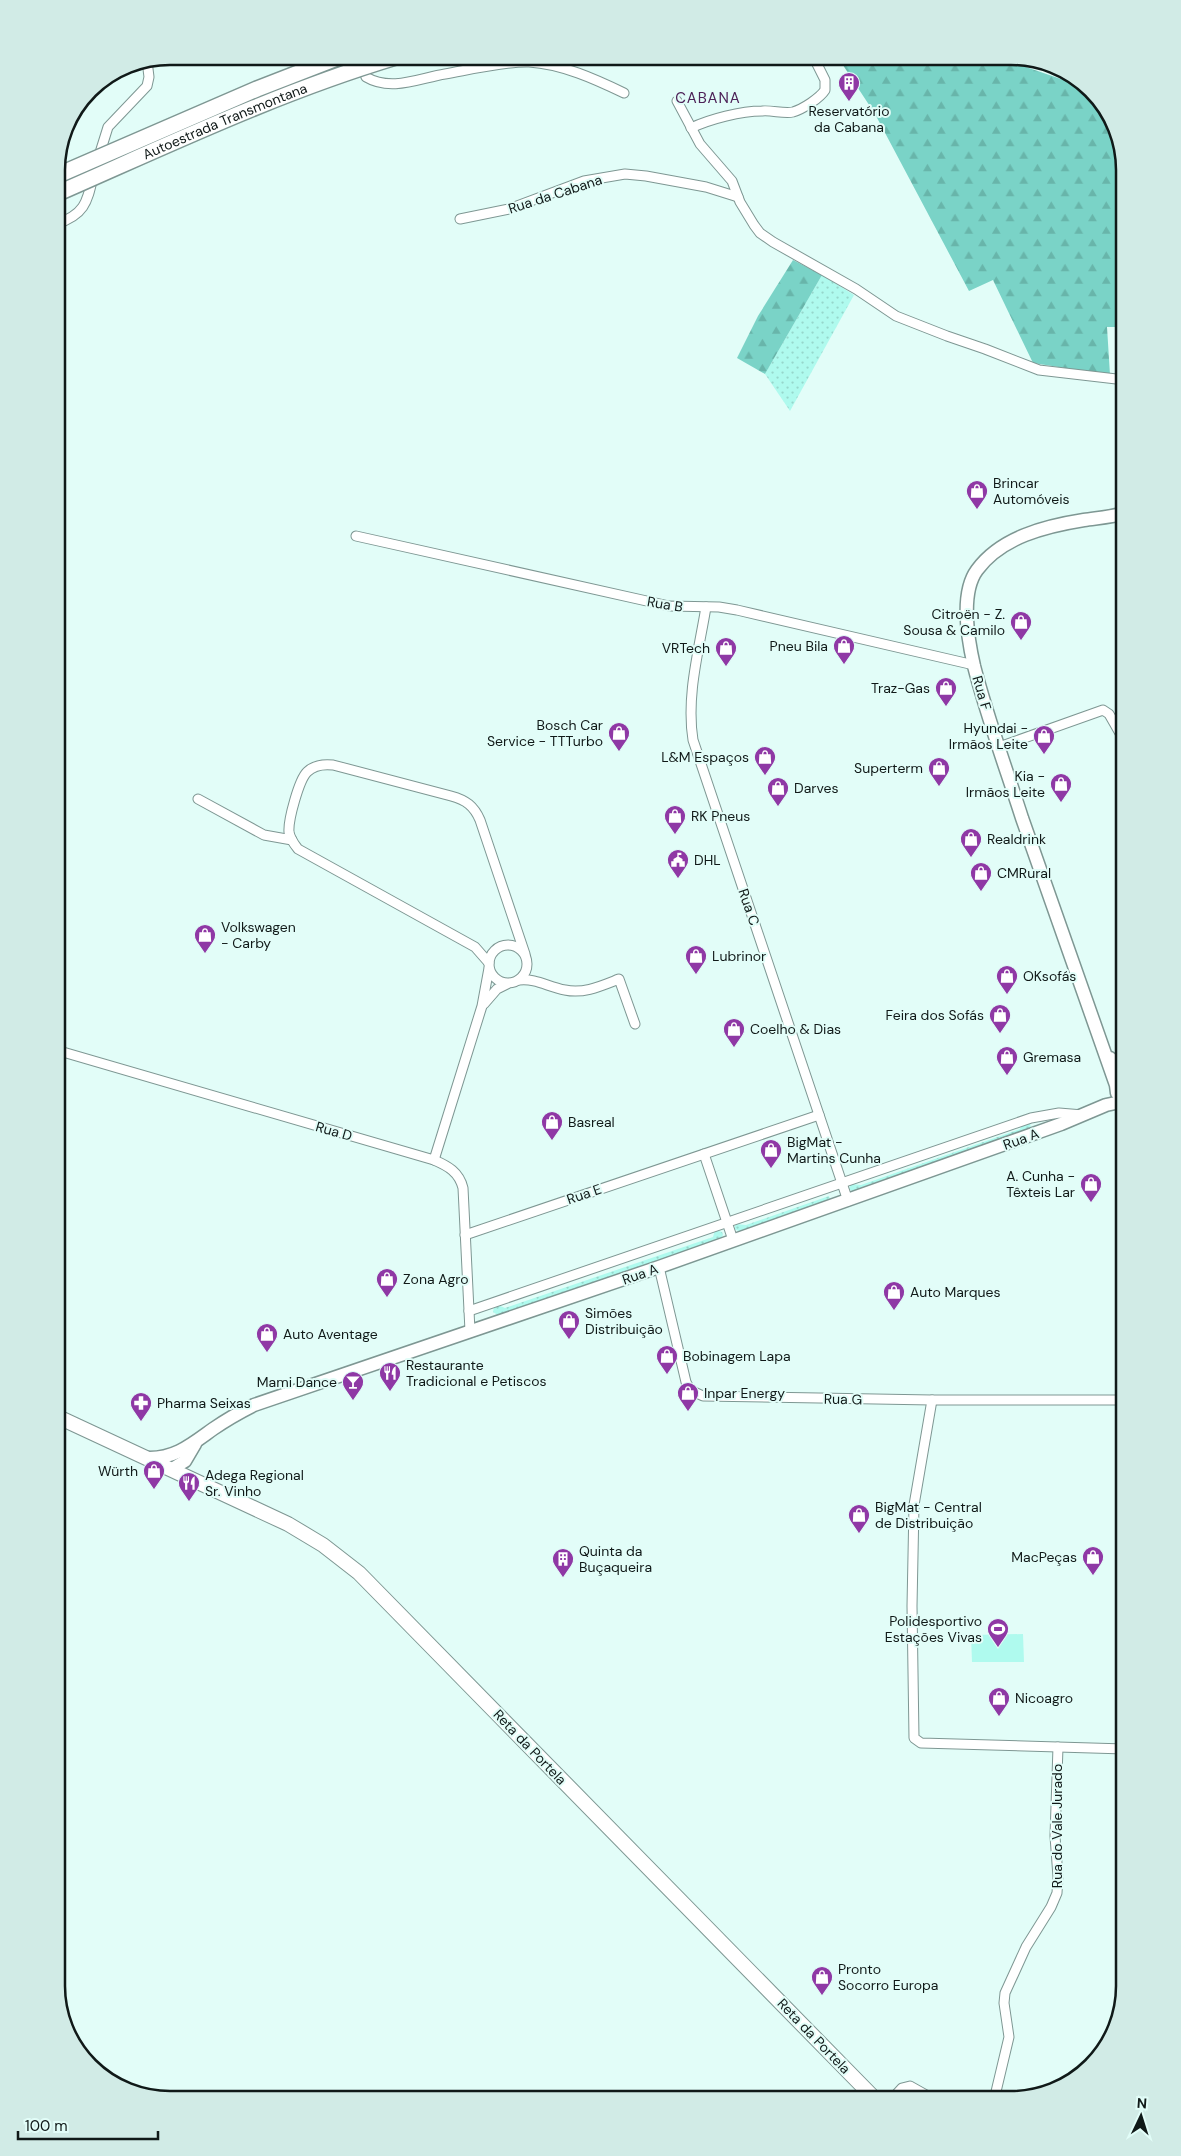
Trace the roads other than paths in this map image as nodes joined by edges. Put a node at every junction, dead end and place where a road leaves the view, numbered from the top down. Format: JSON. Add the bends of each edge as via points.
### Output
{"nodes":[{"id":1,"x":318,"y":65,"type":"edge"},
{"id":2,"x":361,"y":65,"type":"edge"},
{"id":3,"x":369,"y":65,"type":"edge"},
{"id":4,"x":507,"y":65,"type":"edge"},
{"id":5,"x":543,"y":65,"type":"edge"},
{"id":6,"x":818,"y":65,"type":"edge"},
{"id":7,"x":148,"y":68,"type":"edge"},
{"id":8,"x":624,"y":93,"type":"dead end"},
{"id":9,"x":677,"y":101,"type":"dead end"},
{"id":10,"x":691,"y":128,"type":"junction"},
{"id":11,"x":65,"y":172,"type":"edge"},
{"id":12,"x":65,"y":190,"type":"edge"},
{"id":13,"x":740,"y":201,"type":"junction"},
{"id":14,"x":460,"y":219,"type":"dead end"},
{"id":15,"x":65,"y":221,"type":"edge"},
{"id":16,"x":1116,"y":379,"type":"edge"},
{"id":17,"x":1116,"y":515,"type":"edge"},
{"id":18,"x":356,"y":536,"type":"dead end"},
{"id":19,"x":706,"y":607,"type":"junction"},
{"id":20,"x":974,"y":666,"type":"junction"},
{"id":21,"x":1116,"y":726,"type":"edge"},
{"id":22,"x":999,"y":747,"type":"junction"},
{"id":23,"x":198,"y":798,"type":"dead end"},
{"id":24,"x":292,"y":840,"type":"junction"},
{"id":25,"x":516,"y":927,"type":"junction"},
{"id":26,"x":506,"y":945,"type":"junction"},
{"id":27,"x":475,"y":947,"type":"junction"},
{"id":28,"x":496,"y":949,"type":"junction"},
{"id":29,"x":525,"y":954,"type":"junction"},
{"id":30,"x":528,"y":965,"type":"junction"},
{"id":31,"x":489,"y":966,"type":"junction"},
{"id":32,"x":519,"y":980,"type":"junction"},
{"id":33,"x":543,"y":982,"type":"junction"},
{"id":34,"x":506,"y":984,"type":"junction"},
{"id":35,"x":482,"y":1006,"type":"junction"},
{"id":36,"x":635,"y":1024,"type":"dead end"},
{"id":37,"x":65,"y":1053,"type":"edge"},
{"id":38,"x":1116,"y":1073,"type":"edge"},
{"id":39,"x":1116,"y":1086,"type":"edge"},
{"id":40,"x":1116,"y":1103,"type":"edge"},
{"id":41,"x":819,"y":1115,"type":"junction"},
{"id":42,"x":1083,"y":1115,"type":"junction"},
{"id":43,"x":704,"y":1154,"type":"junction"},
{"id":44,"x":434,"y":1160,"type":"junction"},
{"id":45,"x":842,"y":1184,"type":"junction"},
{"id":46,"x":848,"y":1201,"type":"junction"},
{"id":47,"x":728,"y":1224,"type":"junction"},
{"id":48,"x":465,"y":1235,"type":"junction"},
{"id":49,"x":733,"y":1240,"type":"junction"},
{"id":50,"x":659,"y":1268,"type":"junction"},
{"id":51,"x":469,"y":1311,"type":"junction"},
{"id":52,"x":470,"y":1331,"type":"junction"},
{"id":53,"x":932,"y":1400,"type":"junction"},
{"id":54,"x":1116,"y":1400,"type":"edge"},
{"id":55,"x":65,"y":1420,"type":"edge"},
{"id":56,"x":186,"y":1452,"type":"junction"},
{"id":57,"x":143,"y":1456,"type":"junction"},
{"id":58,"x":172,"y":1470,"type":"junction"},
{"id":59,"x":189,"y":1478,"type":"junction"},
{"id":60,"x":1058,"y":1747,"type":"junction"},
{"id":61,"x":1116,"y":1749,"type":"edge"},
{"id":62,"x":867,"y":2091,"type":"edge"},
{"id":63,"x":899,"y":2091,"type":"edge"},
{"id":64,"x":919,"y":2091,"type":"edge"},
{"id":65,"x":996,"y":2091,"type":"edge"}],
"edges":[{"from":1,"to":11,"type":"highway","name":"Autoestrada Transmontana","bridge":true,"via":[[257,88]]},
{"from":2,"to":4,"type":"street","via":[[366,77],[382,82],[411,83],[446,73]]},
{"from":3,"to":12,"type":"highway","name":"Autoestrada Transmontana","bridge":true,"via":[[262,104]]},
{"from":5,"to":8,"type":"street","via":[[582,74]]},
{"from":6,"to":10,"type":"street","via":[[825,80],[825,90],[799,109],[755,111],[711,120]]},
{"from":7,"to":15,"type":"street","via":[[147,86],[105,132],[84,207]]},
{"from":9,"to":10,"type":"street"},
{"from":10,"to":13,"type":"street","via":[[703,148],[731,179]]},
{"from":13,"to":14,"type":"street","name":"Rua da Cabana","via":[[706,187],[625,174],[584,182],[509,209]]},
{"from":13,"to":16,"type":"street","via":[[756,229],[770,241],[899,317],[1036,369]]},
{"from":17,"to":20,"type":"street","name":"Rua F","via":[[1037,531],[1014,540],[987,558],[972,578],[968,592],[968,627]]},
{"from":18,"to":19,"type":"street","name":"Rua B","via":[[669,606]]},
{"from":19,"to":20,"type":"street","name":"Rua B","via":[[737,610]]},
{"from":19,"to":41,"type":"street","name":"Rua C","via":[[692,696],[690,719],[693,740]]},
{"from":20,"to":22,"type":"street","name":"Rua F"},
{"from":21,"to":22,"type":"street","via":[[1103,710]]},
{"from":22,"to":38,"type":"street","name":"Rua F","via":[[1102,1045]]},
{"from":23,"to":24,"type":"street","via":[[264,835]]},
{"from":24,"to":25,"type":"street","via":[[289,826],[300,784],[308,771],[319,765],[338,766],[460,799],[471,805],[478,816]]},
{"from":24,"to":27,"type":"street","via":[[298,850],[308,856]]},
{"from":25,"to":26,"type":"street"},
{"from":25,"to":29,"type":"street"},
{"from":26,"to":28,"type":"street"},
{"from":26,"to":29,"type":"street","via":[[516,946]]},
{"from":27,"to":28,"type":"street"},
{"from":27,"to":31,"type":"street"},
{"from":28,"to":31,"type":"street"},
{"from":29,"to":30,"type":"street"},
{"from":30,"to":32,"type":"street"},
{"from":30,"to":33,"type":"street"},
{"from":31,"to":34,"type":"street","via":[[495,978]]},
{"from":31,"to":35,"type":"street"},
{"from":32,"to":33,"type":"street"},
{"from":32,"to":34,"type":"street"},
{"from":33,"to":36,"type":"street","via":[[555,988],[576,991],[618,979]]},
{"from":34,"to":35,"type":"street"},
{"from":35,"to":44,"type":"street"},
{"from":37,"to":44,"type":"street","name":"Rua D"},
{"from":39,"to":42,"type":"street","via":[[1103,1101]]},
{"from":40,"to":42,"type":"street"},
{"from":41,"to":43,"type":"street","name":"Rua E"},
{"from":41,"to":45,"type":"street","name":"Rua C"},
{"from":42,"to":45,"type":"street","via":[[1059,1113],[1032,1118]]},
{"from":42,"to":46,"type":"street","name":"Rua A"},
{"from":43,"to":47,"type":"street"},
{"from":43,"to":48,"type":"street","name":"Rua E"},
{"from":44,"to":48,"type":"street","name":"Rua D","via":[[452,1169],[462,1182]]},
{"from":45,"to":46,"type":"street","name":"Rua C"},
{"from":45,"to":47,"type":"street"},
{"from":46,"to":49,"type":"street","name":"Rua A"},
{"from":47,"to":49,"type":"street"},
{"from":47,"to":51,"type":"street"},
{"from":48,"to":51,"type":"street","name":"Rua D"},
{"from":49,"to":50,"type":"street","name":"Rua A"},
{"from":50,"to":52,"type":"street","name":"Rua A"},
{"from":50,"to":53,"type":"street","name":"Rua G","via":[[686,1382],[690,1390],[698,1394],[714,1397]]},
{"from":51,"to":52,"type":"street","name":"Rua D"},
{"from":52,"to":56,"type":"street","name":"Rua A","via":[[254,1405],[220,1424]]},
{"from":53,"to":54,"type":"street","name":"Rua G"},
{"from":53,"to":60,"type":"street","via":[[914,1505],[914,1738],[921,1743]]},
{"from":55,"to":57,"type":"main road","name":"Reta da Portela"},
{"from":56,"to":57,"type":"street","via":[[164,1457]]},
{"from":56,"to":58,"type":"street","via":[[174,1459]]},
{"from":56,"to":59,"type":"street"},
{"from":57,"to":58,"type":"main road","name":"Reta da Portela"},
{"from":58,"to":59,"type":"main road","name":"Reta da Portela"},
{"from":59,"to":62,"type":"main road","name":"Reta da Portela","via":[[302,1532],[360,1573]]},
{"from":60,"to":61,"type":"street"},
{"from":60,"to":65,"type":"street","name":"Rua do Vale Jurado","via":[[1057,1893],[1026,1947],[1005,1993],[1009,2037]]},
{"from":63,"to":64,"type":"street","via":[[910,2086]]}]}
